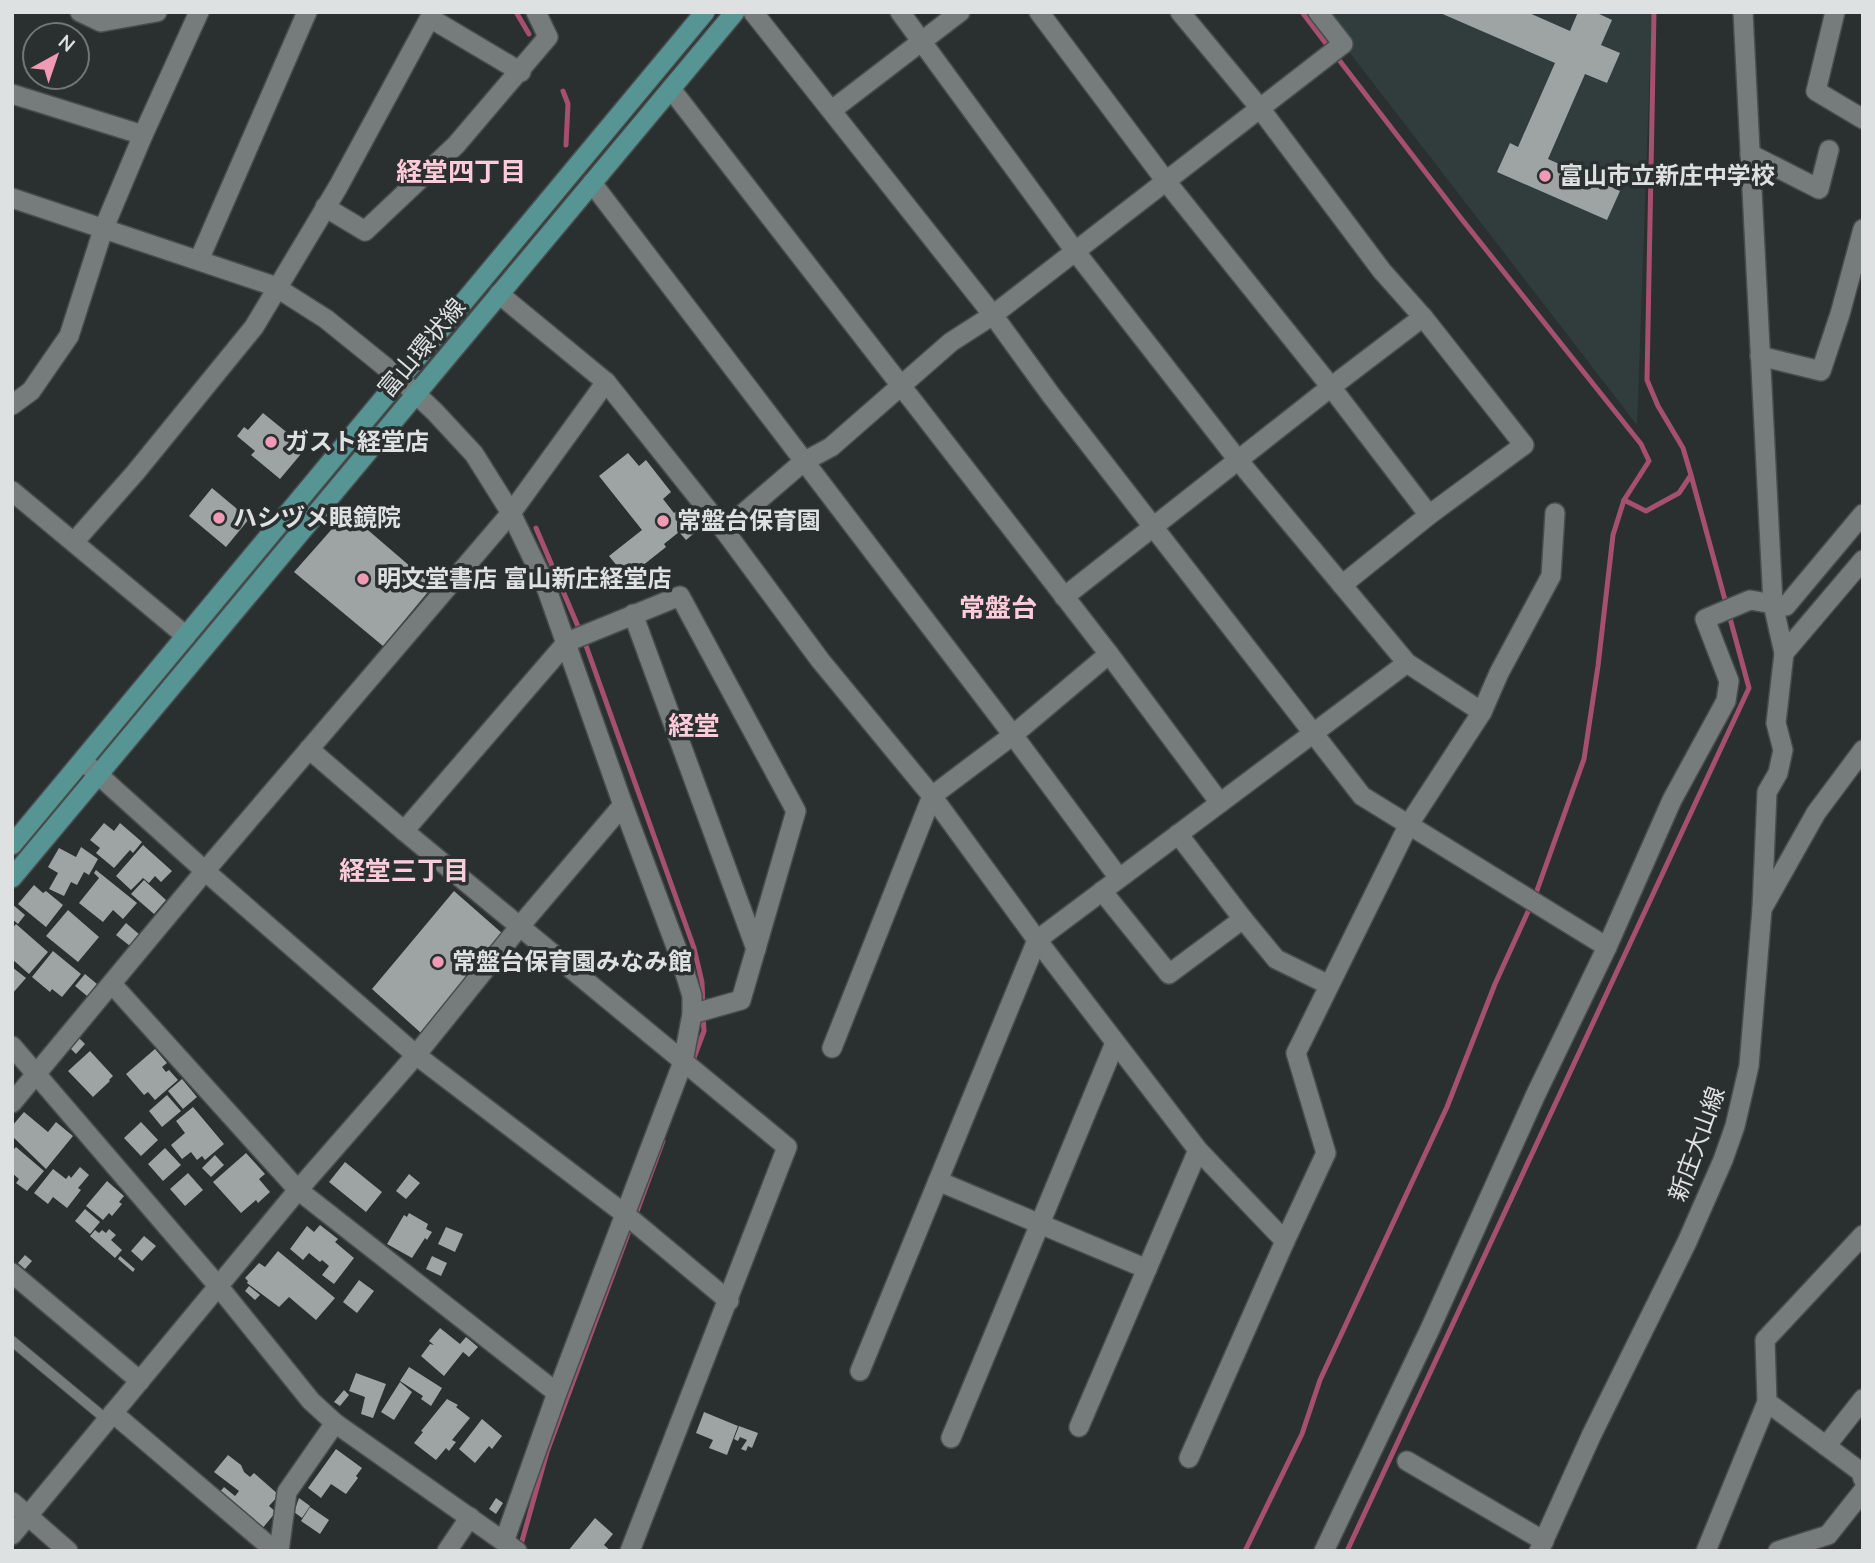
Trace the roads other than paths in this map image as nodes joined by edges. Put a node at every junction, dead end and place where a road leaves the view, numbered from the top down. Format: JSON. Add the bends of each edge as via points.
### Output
{"nodes":[{"id":1,"x":80,"y":12,"type":"edge"},
{"id":2,"x":157,"y":12,"type":"edge"},
{"id":3,"x":199,"y":12,"type":"edge"},
{"id":4,"x":307,"y":12,"type":"edge"},
{"id":5,"x":536,"y":12,"type":"edge"},
{"id":6,"x":705,"y":12,"type":"edge"},
{"id":7,"x":735,"y":12,"type":"edge"},
{"id":8,"x":753,"y":12,"type":"edge"},
{"id":9,"x":900,"y":12,"type":"edge"},
{"id":10,"x":960,"y":12,"type":"edge"},
{"id":11,"x":1039,"y":12,"type":"edge"},
{"id":12,"x":1180,"y":12,"type":"edge"},
{"id":13,"x":1318,"y":12,"type":"edge"},
{"id":14,"x":1743,"y":12,"type":"edge"},
{"id":15,"x":1835,"y":12,"type":"edge"},
{"id":16,"x":431,"y":15,"type":"edge"},
{"id":17,"x":922,"y":42,"type":"junction"},
{"id":18,"x":521,"y":72,"type":"junction"},
{"id":19,"x":671,"y":89,"type":"junction"},
{"id":20,"x":12,"y":94,"type":"edge"},
{"id":21,"x":1259,"y":107,"type":"junction"},
{"id":22,"x":832,"y":110,"type":"junction"},
{"id":23,"x":1863,"y":119,"type":"edge"},
{"id":24,"x":143,"y":135,"type":"junction"},
{"id":25,"x":1829,"y":150,"type":"dead end"},
{"id":26,"x":1750,"y":154,"type":"junction"},
{"id":27,"x":1166,"y":180,"type":"junction"},
{"id":28,"x":592,"y":183,"type":"junction"},
{"id":29,"x":12,"y":198,"type":"edge"},
{"id":30,"x":326,"y":207,"type":"junction"},
{"id":31,"x":1863,"y":229,"type":"edge"},
{"id":32,"x":103,"y":230,"type":"junction"},
{"id":33,"x":1075,"y":251,"type":"junction"},
{"id":34,"x":199,"y":260,"type":"junction"},
{"id":35,"x":277,"y":289,"type":"junction"},
{"id":36,"x":499,"y":294,"type":"junction"},
{"id":37,"x":993,"y":315,"type":"junction"},
{"id":38,"x":1423,"y":317,"type":"junction"},
{"id":39,"x":1760,"y":356,"type":"junction"},
{"id":40,"x":399,"y":378,"type":"junction"},
{"id":41,"x":606,"y":382,"type":"junction"},
{"id":42,"x":901,"y":386,"type":"junction"},
{"id":43,"x":1331,"y":387,"type":"junction"},
{"id":44,"x":416,"y":394,"type":"junction"},
{"id":45,"x":12,"y":405,"type":"edge"},
{"id":46,"x":1238,"y":460,"type":"junction"},
{"id":47,"x":803,"y":462,"type":"junction"},
{"id":48,"x":12,"y":491,"type":"edge"},
{"id":49,"x":511,"y":513,"type":"junction"},
{"id":50,"x":1555,"y":513,"type":"dead end"},
{"id":51,"x":1429,"y":514,"type":"junction"},
{"id":52,"x":1863,"y":514,"type":"edge"},
{"id":53,"x":1154,"y":525,"type":"junction"},
{"id":54,"x":724,"y":530,"type":"junction"},
{"id":55,"x":74,"y":542,"type":"junction"},
{"id":56,"x":1863,"y":560,"type":"edge"},
{"id":57,"x":1342,"y":585,"type":"junction"},
{"id":58,"x":1064,"y":597,"type":"junction"},
{"id":59,"x":1773,"y":604,"type":"junction"},
{"id":60,"x":633,"y":614,"type":"junction"},
{"id":61,"x":186,"y":636,"type":"junction"},
{"id":62,"x":567,"y":642,"type":"junction"},
{"id":63,"x":1784,"y":653,"type":"junction"},
{"id":64,"x":1109,"y":654,"type":"junction"},
{"id":65,"x":1407,"y":663,"type":"junction"},
{"id":66,"x":1482,"y":712,"type":"junction"},
{"id":67,"x":1315,"y":732,"type":"junction"},
{"id":68,"x":1013,"y":735,"type":"junction"},
{"id":69,"x":309,"y":750,"type":"junction"},
{"id":70,"x":1863,"y":750,"type":"edge"},
{"id":71,"x":83,"y":761,"type":"junction"},
{"id":72,"x":100,"y":775,"type":"junction"},
{"id":73,"x":932,"y":796,"type":"junction"},
{"id":74,"x":1220,"y":803,"type":"junction"},
{"id":75,"x":623,"y":805,"type":"junction"},
{"id":76,"x":1409,"y":824,"type":"junction"},
{"id":77,"x":404,"y":831,"type":"junction"},
{"id":78,"x":1178,"y":834,"type":"junction"},
{"id":79,"x":12,"y":845,"type":"edge"},
{"id":80,"x":205,"y":871,"type":"junction"},
{"id":81,"x":12,"y":878,"type":"edge"},
{"id":82,"x":1119,"y":878,"type":"junction"},
{"id":83,"x":1102,"y":891,"type":"junction"},
{"id":84,"x":1762,"y":909,"type":"junction"},
{"id":85,"x":1243,"y":919,"type":"junction"},
{"id":86,"x":520,"y":926,"type":"junction"},
{"id":87,"x":1037,"y":940,"type":"junction"},
{"id":88,"x":1607,"y":947,"type":"junction"},
{"id":89,"x":756,"y":949,"type":"junction"},
{"id":90,"x":112,"y":984,"type":"junction"},
{"id":91,"x":1329,"y":985,"type":"junction"},
{"id":92,"x":692,"y":1014,"type":"junction"},
{"id":93,"x":1115,"y":1042,"type":"junction"},
{"id":94,"x":12,"y":1046,"type":"edge"},
{"id":95,"x":832,"y":1048,"type":"dead end"},
{"id":96,"x":416,"y":1055,"type":"junction"},
{"id":97,"x":683,"y":1062,"type":"junction"},
{"id":98,"x":37,"y":1074,"type":"junction"},
{"id":99,"x":12,"y":1103,"type":"edge"},
{"id":100,"x":1198,"y":1150,"type":"junction"},
{"id":101,"x":938,"y":1181,"type":"junction"},
{"id":102,"x":298,"y":1190,"type":"junction"},
{"id":103,"x":626,"y":1215,"type":"junction"},
{"id":104,"x":1040,"y":1224,"type":"junction"},
{"id":105,"x":1863,"y":1235,"type":"edge"},
{"id":106,"x":1284,"y":1241,"type":"junction"},
{"id":107,"x":1147,"y":1269,"type":"junction"},
{"id":108,"x":12,"y":1273,"type":"edge"},
{"id":109,"x":219,"y":1287,"type":"junction"},
{"id":110,"x":729,"y":1301,"type":"junction"},
{"id":111,"x":12,"y":1340,"type":"edge"},
{"id":112,"x":859,"y":1371,"type":"dead end"},
{"id":113,"x":140,"y":1381,"type":"junction"},
{"id":114,"x":557,"y":1393,"type":"junction"},
{"id":115,"x":1863,"y":1399,"type":"edge"},
{"id":116,"x":1767,"y":1402,"type":"junction"},
{"id":117,"x":110,"y":1416,"type":"junction"},
{"id":118,"x":335,"y":1423,"type":"junction"},
{"id":119,"x":1079,"y":1427,"type":"dead end"},
{"id":120,"x":951,"y":1438,"type":"dead end"},
{"id":121,"x":1826,"y":1446,"type":"junction"},
{"id":122,"x":1189,"y":1458,"type":"dead end"},
{"id":123,"x":1407,"y":1461,"type":"dead end"},
{"id":124,"x":1863,"y":1479,"type":"edge"},
{"id":125,"x":1863,"y":1491,"type":"edge"},
{"id":126,"x":12,"y":1502,"type":"edge"},
{"id":127,"x":28,"y":1516,"type":"junction"},
{"id":128,"x":470,"y":1517,"type":"junction"},
{"id":129,"x":12,"y":1535,"type":"edge"},
{"id":130,"x":511,"y":1546,"type":"edge"},
{"id":131,"x":1542,"y":1546,"type":"edge"},
{"id":132,"x":68,"y":1551,"type":"edge"},
{"id":133,"x":277,"y":1551,"type":"edge"},
{"id":134,"x":447,"y":1551,"type":"edge"},
{"id":135,"x":630,"y":1551,"type":"edge"},
{"id":136,"x":1324,"y":1551,"type":"edge"},
{"id":137,"x":1706,"y":1551,"type":"edge"},
{"id":138,"x":1778,"y":1551,"type":"edge"}],
"edges":[{"from":1,"to":2,"type":"street","via":[[101,22]]},
{"from":3,"to":24,"type":"street"},
{"from":4,"to":34,"type":"street"},
{"from":5,"to":18,"type":"street","via":[[548,37]]},
{"from":6,"to":40,"type":"main road","name":"富山環状線"},
{"from":7,"to":19,"type":"main road","name":"富山環状線"},
{"from":8,"to":22,"type":"street"},
{"from":9,"to":17,"type":"street"},
{"from":10,"to":17,"type":"street"},
{"from":11,"to":27,"type":"street"},
{"from":12,"to":21,"type":"street"},
{"from":13,"to":21,"type":"street","via":[[1343,44]]},
{"from":14,"to":26,"type":"street"},
{"from":15,"to":23,"type":"street","via":[[1816,91]]},
{"from":16,"to":18,"type":"street"},
{"from":16,"to":30,"type":"street"},
{"from":17,"to":22,"type":"street"},
{"from":17,"to":33,"type":"street"},
{"from":18,"to":30,"type":"street","via":[[456,145],[365,231]]},
{"from":19,"to":28,"type":"main road","name":"富山環状線"},
{"from":19,"to":42,"type":"street"},
{"from":20,"to":24,"type":"street"},
{"from":21,"to":27,"type":"street"},
{"from":21,"to":38,"type":"street","via":[[1382,271]]},
{"from":22,"to":37,"type":"street"},
{"from":24,"to":32,"type":"street"},
{"from":25,"to":26,"type":"street","via":[[1819,189]]},
{"from":26,"to":39,"type":"street"},
{"from":27,"to":33,"type":"street"},
{"from":27,"to":43,"type":"street"},
{"from":28,"to":36,"type":"main road","name":"富山環状線"},
{"from":28,"to":47,"type":"street"},
{"from":29,"to":32,"type":"street"},
{"from":30,"to":35,"type":"street"},
{"from":31,"to":39,"type":"street","via":[[1821,371]]},
{"from":32,"to":34,"type":"street"},
{"from":32,"to":45,"type":"street","via":[[69,336],[31,391]]},
{"from":33,"to":37,"type":"street"},
{"from":33,"to":46,"type":"street"},
{"from":34,"to":35,"type":"street"},
{"from":35,"to":40,"type":"street","via":[[326,319]]},
{"from":35,"to":55,"type":"street","via":[[254,327]]},
{"from":36,"to":41,"type":"street"},
{"from":36,"to":44,"type":"main road","name":"富山環状線"},
{"from":37,"to":42,"type":"street","via":[[951,342]]},
{"from":37,"to":53,"type":"street"},
{"from":38,"to":43,"type":"street"},
{"from":38,"to":51,"type":"street","via":[[1524,445]]},
{"from":39,"to":59,"type":"street"},
{"from":40,"to":44,"type":"street"},
{"from":40,"to":61,"type":"main road","name":"富山環状線"},
{"from":41,"to":49,"type":"street"},
{"from":41,"to":54,"type":"street"},
{"from":42,"to":47,"type":"street","via":[[831,447]]},
{"from":42,"to":58,"type":"street"},
{"from":43,"to":46,"type":"street"},
{"from":43,"to":51,"type":"street"},
{"from":44,"to":49,"type":"street","via":[[474,454]]},
{"from":44,"to":72,"type":"main road","name":"富山環状線"},
{"from":46,"to":53,"type":"street"},
{"from":46,"to":57,"type":"street"},
{"from":47,"to":54,"type":"street"},
{"from":47,"to":68,"type":"street"},
{"from":48,"to":55,"type":"street"},
{"from":49,"to":62,"type":"street"},
{"from":49,"to":69,"type":"street"},
{"from":50,"to":66,"type":"street","via":[[1551,576]]},
{"from":51,"to":57,"type":"street"},
{"from":52,"to":59,"type":"street","via":[[1786,606]]},
{"from":53,"to":58,"type":"street"},
{"from":53,"to":67,"type":"street"},
{"from":54,"to":73,"type":"street","via":[[820,660]]},
{"from":55,"to":61,"type":"street"},
{"from":56,"to":63,"type":"street"},
{"from":57,"to":65,"type":"street"},
{"from":58,"to":64,"type":"street"},
{"from":59,"to":63,"type":"street"},
{"from":59,"to":88,"type":"street","via":[[1750,600],[1705,619],[1729,681],[1726,701],[1672,800]]},
{"from":60,"to":62,"type":"street"},
{"from":60,"to":89,"type":"street"},
{"from":60,"to":89,"type":"street","via":[[680,596],[796,811]]},
{"from":61,"to":71,"type":"main road","name":"富山環状線"},
{"from":62,"to":75,"type":"street"},
{"from":62,"to":77,"type":"street"},
{"from":63,"to":84,"type":"street","via":[[1776,723],[1783,750],[1767,792]]},
{"from":64,"to":68,"type":"street"},
{"from":64,"to":74,"type":"street"},
{"from":65,"to":66,"type":"street"},
{"from":65,"to":67,"type":"street"},
{"from":66,"to":76,"type":"street"},
{"from":67,"to":74,"type":"street"},
{"from":67,"to":76,"type":"street","via":[[1362,796]]},
{"from":68,"to":73,"type":"street"},
{"from":68,"to":82,"type":"street"},
{"from":69,"to":77,"type":"street"},
{"from":69,"to":80,"type":"street"},
{"from":70,"to":84,"type":"street","name":"新庄大山線","via":[[1816,813]]},
{"from":71,"to":72,"type":"street"},
{"from":71,"to":79,"type":"main road","name":"富山環状線"},
{"from":72,"to":80,"type":"street"},
{"from":72,"to":81,"type":"main road","name":"富山環状線"},
{"from":73,"to":87,"type":"street"},
{"from":73,"to":95,"type":"street"},
{"from":74,"to":78,"type":"street"},
{"from":75,"to":86,"type":"street"},
{"from":75,"to":92,"type":"street","via":[[681,960],[692,996]]},
{"from":76,"to":88,"type":"street"},
{"from":76,"to":91,"type":"street"},
{"from":77,"to":86,"type":"street"},
{"from":78,"to":82,"type":"street"},
{"from":78,"to":85,"type":"street"},
{"from":80,"to":90,"type":"street"},
{"from":80,"to":96,"type":"street"},
{"from":82,"to":83,"type":"street"},
{"from":83,"to":85,"type":"street","via":[[1169,974]]},
{"from":83,"to":87,"type":"street"},
{"from":84,"to":131,"type":"street","name":"新庄大山線","via":[[1749,1066],[1735,1126],[1686,1242]]},
{"from":85,"to":91,"type":"street","via":[[1276,959]]},
{"from":86,"to":96,"type":"street"},
{"from":86,"to":97,"type":"street"},
{"from":87,"to":93,"type":"street"},
{"from":87,"to":101,"type":"street"},
{"from":88,"to":136,"type":"street"},
{"from":89,"to":92,"type":"street","via":[[741,1000]]},
{"from":90,"to":98,"type":"street"},
{"from":90,"to":102,"type":"street"},
{"from":91,"to":106,"type":"street","via":[[1296,1054],[1326,1153]]},
{"from":92,"to":97,"type":"street"},
{"from":93,"to":100,"type":"street"},
{"from":93,"to":104,"type":"street"},
{"from":94,"to":98,"type":"street"},
{"from":96,"to":102,"type":"street"},
{"from":96,"to":103,"type":"street"},
{"from":97,"to":103,"type":"street"},
{"from":97,"to":110,"type":"street","via":[[787,1147]]},
{"from":98,"to":99,"type":"street"},
{"from":98,"to":109,"type":"street"},
{"from":100,"to":106,"type":"street"},
{"from":100,"to":107,"type":"street"},
{"from":101,"to":104,"type":"street"},
{"from":101,"to":112,"type":"street"},
{"from":102,"to":109,"type":"street"},
{"from":102,"to":114,"type":"street"},
{"from":103,"to":110,"type":"street"},
{"from":103,"to":114,"type":"street"},
{"from":104,"to":107,"type":"street"},
{"from":104,"to":120,"type":"street"},
{"from":105,"to":116,"type":"street","via":[[1765,1340]]},
{"from":106,"to":122,"type":"street"},
{"from":107,"to":119,"type":"street"},
{"from":108,"to":113,"type":"street"},
{"from":109,"to":113,"type":"street"},
{"from":109,"to":118,"type":"street","via":[[311,1401]]},
{"from":110,"to":135,"type":"street"},
{"from":111,"to":117,"type":"lane"},
{"from":113,"to":117,"type":"street"},
{"from":114,"to":130,"type":"street"},
{"from":115,"to":121,"type":"street"},
{"from":116,"to":121,"type":"street"},
{"from":116,"to":137,"type":"street"},
{"from":117,"to":127,"type":"street"},
{"from":117,"to":133,"type":"street"},
{"from":118,"to":128,"type":"street"},
{"from":118,"to":133,"type":"street","via":[[287,1492]]},
{"from":121,"to":124,"type":"street","via":[[1861,1472]]},
{"from":123,"to":131,"type":"street"},
{"from":125,"to":138,"type":"street","via":[[1828,1535]]},
{"from":126,"to":127,"type":"street"},
{"from":127,"to":129,"type":"street"},
{"from":127,"to":132,"type":"street"},
{"from":128,"to":130,"type":"street"},
{"from":128,"to":134,"type":"street"}]}
